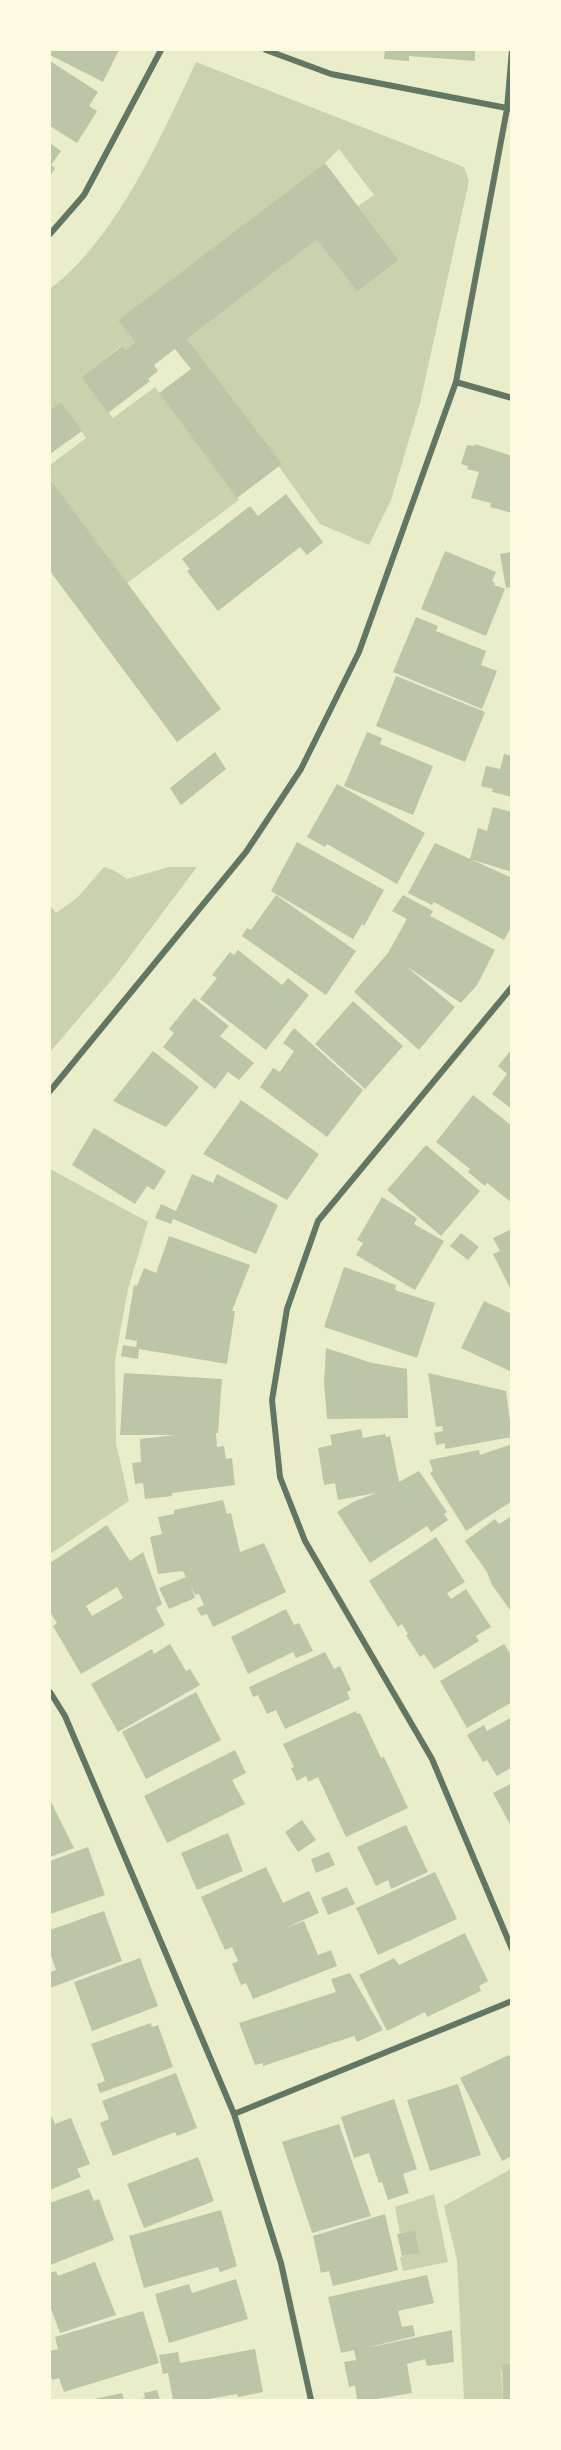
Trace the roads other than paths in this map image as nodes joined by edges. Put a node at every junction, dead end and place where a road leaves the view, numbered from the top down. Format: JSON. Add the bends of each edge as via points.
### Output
{"nodes":[{"id":1,"x":161,"y":50,"type":"edge"},
{"id":2,"x":266,"y":50,"type":"edge"},
{"id":3,"x":512,"y":50,"type":"edge"},
{"id":4,"x":509,"y":109,"type":"edge"},
{"id":5,"x":50,"y":234,"type":"edge"},
{"id":6,"x":456,"y":382,"type":"junction"},
{"id":7,"x":512,"y":398,"type":"edge"},
{"id":8,"x":512,"y":987,"type":"edge"},
{"id":9,"x":50,"y":1091,"type":"edge"},
{"id":10,"x":50,"y":1692,"type":"edge"},
{"id":11,"x":512,"y":1949,"type":"edge"},
{"id":12,"x":512,"y":2001,"type":"edge"},
{"id":13,"x":234,"y":2114,"type":"junction"},
{"id":14,"x":311,"y":2400,"type":"edge"}],
"edges":[{"from":1,"to":5,"type":"street","via":[[84,195]]},
{"from":2,"to":4,"type":"street","via":[[331,74]]},
{"from":3,"to":4,"type":"street"},
{"from":4,"to":6,"type":"street"},
{"from":6,"to":7,"type":"street"},
{"from":6,"to":9,"type":"street","via":[[358,652],[301,769],[246,852]]},
{"from":8,"to":11,"type":"street","via":[[318,1221],[287,1309],[272,1400],[280,1477],[304,1541],[432,1759]]},
{"from":10,"to":13,"type":"street","via":[[65,1716]]},
{"from":12,"to":13,"type":"street"},
{"from":13,"to":14,"type":"street","via":[[281,2263]]}]}
